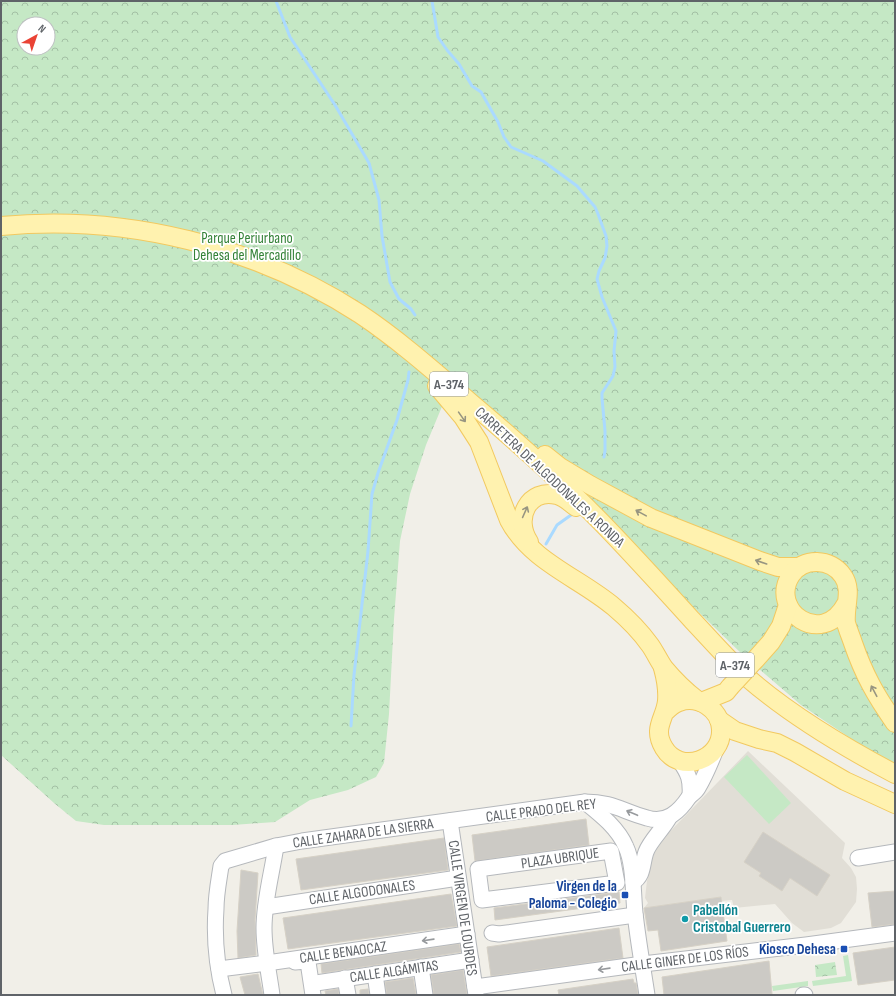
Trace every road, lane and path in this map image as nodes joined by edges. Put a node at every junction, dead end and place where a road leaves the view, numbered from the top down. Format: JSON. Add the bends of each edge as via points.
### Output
{"nodes":[{"id":1,"x":1,"y":226,"type":"edge"},
{"id":2,"x":413,"y":354,"type":"junction"},
{"id":3,"x":485,"y":415,"type":"junction"},
{"id":4,"x":602,"y":523,"type":"junction"},
{"id":5,"x":531,"y":548,"type":"junction"},
{"id":6,"x":799,"y":567,"type":"junction"},
{"id":7,"x":846,"y":604,"type":"junction"},
{"id":8,"x":788,"y":605,"type":"junction"},
{"id":9,"x":807,"y":623,"type":"junction"},
{"id":10,"x":771,"y":642,"type":"junction"},
{"id":11,"x":663,"y":667,"type":"junction"},
{"id":12,"x":728,"y":690,"type":"junction"},
{"id":13,"x":699,"y":701,"type":"junction"},
{"id":14,"x":664,"y":712,"type":"junction"},
{"id":15,"x":719,"y":718,"type":"junction"},
{"id":16,"x":895,"y":724,"type":"edge"},
{"id":17,"x":759,"y":739,"type":"junction"},
{"id":18,"x":716,"y":748,"type":"junction"},
{"id":19,"x":679,"y":760,"type":"junction"},
{"id":20,"x":895,"y":774,"type":"edge"},
{"id":21,"x":690,"y":796,"type":"junction"},
{"id":22,"x":585,"y":802,"type":"junction"},
{"id":23,"x":895,"y":804,"type":"edge"},
{"id":24,"x":669,"y":818,"type":"junction"},
{"id":25,"x":450,"y":821,"type":"junction"},
{"id":26,"x":276,"y":846,"type":"junction"},
{"id":27,"x":895,"y":852,"type":"edge"},
{"id":28,"x":858,"y":858,"type":"dead end"},
{"id":29,"x":478,"y":869,"type":"joint"},
{"id":30,"x":458,"y":878,"type":"junction"},
{"id":31,"x":633,"y":882,"type":"junction"},
{"id":32,"x":266,"y":906,"type":"junction"},
{"id":33,"x":635,"y":915,"type":"junction"},
{"id":34,"x":492,"y":933,"type":"dead end"},
{"id":35,"x":895,"y":933,"type":"edge"},
{"id":36,"x":467,"y":934,"type":"junction"},
{"id":37,"x":311,"y":956,"type":"junction"},
{"id":38,"x":472,"y":960,"type":"junction"},
{"id":39,"x":267,"y":963,"type":"junction"},
{"id":40,"x":643,"y":964,"type":"junction"},
{"id":41,"x":421,"y":968,"type":"junction"},
{"id":42,"x":219,"y":969,"type":"junction"},
{"id":43,"x":375,"y":974,"type":"junction"},
{"id":44,"x":345,"y":978,"type":"junction"},
{"id":45,"x":316,"y":991,"type":"edge"},
{"id":46,"x":475,"y":991,"type":"edge"},
{"id":47,"x":224,"y":995,"type":"edge"},
{"id":48,"x":272,"y":995,"type":"edge"},
{"id":49,"x":278,"y":995,"type":"edge"},
{"id":50,"x":348,"y":995,"type":"edge"},
{"id":51,"x":378,"y":995,"type":"edge"},
{"id":52,"x":425,"y":995,"type":"edge"},
{"id":53,"x":647,"y":995,"type":"edge"}],
"edges":[{"from":1,"to":2,"type":"main road","name":"CARRETERA DE ALGODONALES A RONDA","number":"A-374","via":[[79,224],[138,230],[197,242],[226,251],[284,273],[327,294],[360,314]]},
{"from":2,"to":3,"type":"main road","name":"CARRETERA DE ALGODONALES A RONDA","number":"A-374"},
{"from":2,"to":5,"type":"main road","one_way":true,"via":[[479,442],[509,520],[522,540]]},
{"from":3,"to":4,"type":"main road","name":"CARRETERA DE ALGODONALES A RONDA","number":"A-374"},
{"from":6,"to":3,"type":"main road","one_way":true,"via":[[778,567],[650,518],[590,485],[513,430]]},
{"from":5,"to":4,"type":"main road","one_way":true,"via":[[524,535],[522,517],[526,508],[539,496],[558,495]]},
{"from":4,"to":20,"type":"main road","name":"CARRETERA DE ALGODONALES A RONDA","number":"A-374","via":[[750,679],[827,736]]},
{"from":5,"to":11,"type":"main road","via":[[550,564],[615,607],[649,643]]},
{"from":6,"to":7,"type":"main road","via":[[818,562],[837,569],[847,585]]},
{"from":6,"to":8,"type":"main road","via":[[787,584]]},
{"from":7,"to":9,"type":"main road","via":[[842,612],[831,621]]},
{"from":16,"to":7,"type":"main road","one_way":true,"via":[[861,667],[846,623]]},
{"from":8,"to":9,"type":"main road","via":[[799,619]]},
{"from":8,"to":10,"type":"main road"},
{"from":9,"to":10,"type":"main road"},
{"from":10,"to":12,"type":"main road","bridge":true},
{"from":11,"to":13,"type":"main road","via":[[679,685]]},
{"from":11,"to":14,"type":"main road","via":[[667,684]]},
{"from":12,"to":13,"type":"main road"},
{"from":12,"to":15,"type":"main road"},
{"from":13,"to":14,"type":"main road","via":[[679,702]]},
{"from":13,"to":15,"type":"main road","via":[[708,705]]},
{"from":14,"to":19,"type":"main road","via":[[658,730],[660,740],[664,749]]},
{"from":15,"to":17,"type":"main road","via":[[735,731]]},
{"from":15,"to":18,"type":"main road","via":[[721,729]]},
{"from":17,"to":18,"type":"main road","via":[[741,740]]},
{"from":17,"to":23,"type":"main road","via":[[777,743],[845,781]]},
{"from":18,"to":19,"type":"main road","via":[[700,761]]},
{"from":18,"to":21,"type":"street","via":[[697,789]]},
{"from":19,"to":21,"type":"street","via":[[688,773],[691,784]]},
{"from":21,"to":24,"type":"street"},
{"from":24,"to":22,"type":"street","name":"CALLE PRADO DEL REY","one_way":true,"via":[[655,820],[606,803]]},
{"from":22,"to":25,"type":"street","name":"CALLE PRADO DEL REY"},
{"from":22,"to":31,"type":"street","via":[[611,825],[623,841],[628,853]]},
{"from":24,"to":31,"type":"street","via":[[647,849],[640,876]]},
{"from":25,"to":26,"type":"street","name":"CALLE ZAHARA DE LA SIERRA"},
{"from":25,"to":30,"type":"street","name":"CALLE VIRGEN DE LOURDES"},
{"from":26,"to":32,"type":"street"},
{"from":26,"to":42,"type":"street","name":"CALLE ZAHARA DE LA SIERRA","via":[[225,861],[221,866],[216,909]]},
{"from":27,"to":28,"type":"street"},
{"from":29,"to":29,"type":"street","name":"PLAZA UBRIQUE","via":[[482,900],[617,883],[612,851]]},
{"from":30,"to":32,"type":"street","name":"CALLE ALGODONALES"},
{"from":30,"to":36,"type":"street","name":"CALLE VIRGEN DE LOURDES"},
{"from":31,"to":33,"type":"street"},
{"from":32,"to":39,"type":"street","via":[[264,928]]},
{"from":33,"to":34,"type":"street"},
{"from":33,"to":40,"type":"street"},
{"from":35,"to":40,"type":"street","name":"CALLE GINER DE LOS RÍOS"},
{"from":36,"to":37,"type":"street","name":"CALLE BENAOCAZ","one_way":true},
{"from":36,"to":38,"type":"street","name":"CALLE VIRGEN DE LOURDES"},
{"from":37,"to":39,"type":"street","name":"CALLE BENAOCAZ"},
{"from":37,"to":45,"type":"street"},
{"from":38,"to":41,"type":"street","name":"CALLE ALGÁMITAS"},
{"from":38,"to":46,"type":"street","name":"CALLE VIRGEN DE LOURDES"},
{"from":39,"to":42,"type":"street","name":"CALLE BENAOCAZ"},
{"from":39,"to":48,"type":"street"},
{"from":40,"to":46,"type":"street","name":"CALLE GINER DE LOS RÍOS","one_way":true},
{"from":40,"to":53,"type":"street"},
{"from":41,"to":43,"type":"street","name":"CALLE ALGÁMITAS"},
{"from":41,"to":52,"type":"street"},
{"from":42,"to":47,"type":"street","name":"CALLE ZAHARA DE LA SIERRA"},
{"from":43,"to":44,"type":"street","name":"CALLE ALGÁMITAS"},
{"from":43,"to":51,"type":"street"},
{"from":44,"to":45,"type":"street","name":"CALLE ALGÁMITAS"},
{"from":44,"to":50,"type":"street"},
{"from":45,"to":49,"type":"street","via":[[306,961],[274,967]]}]}
